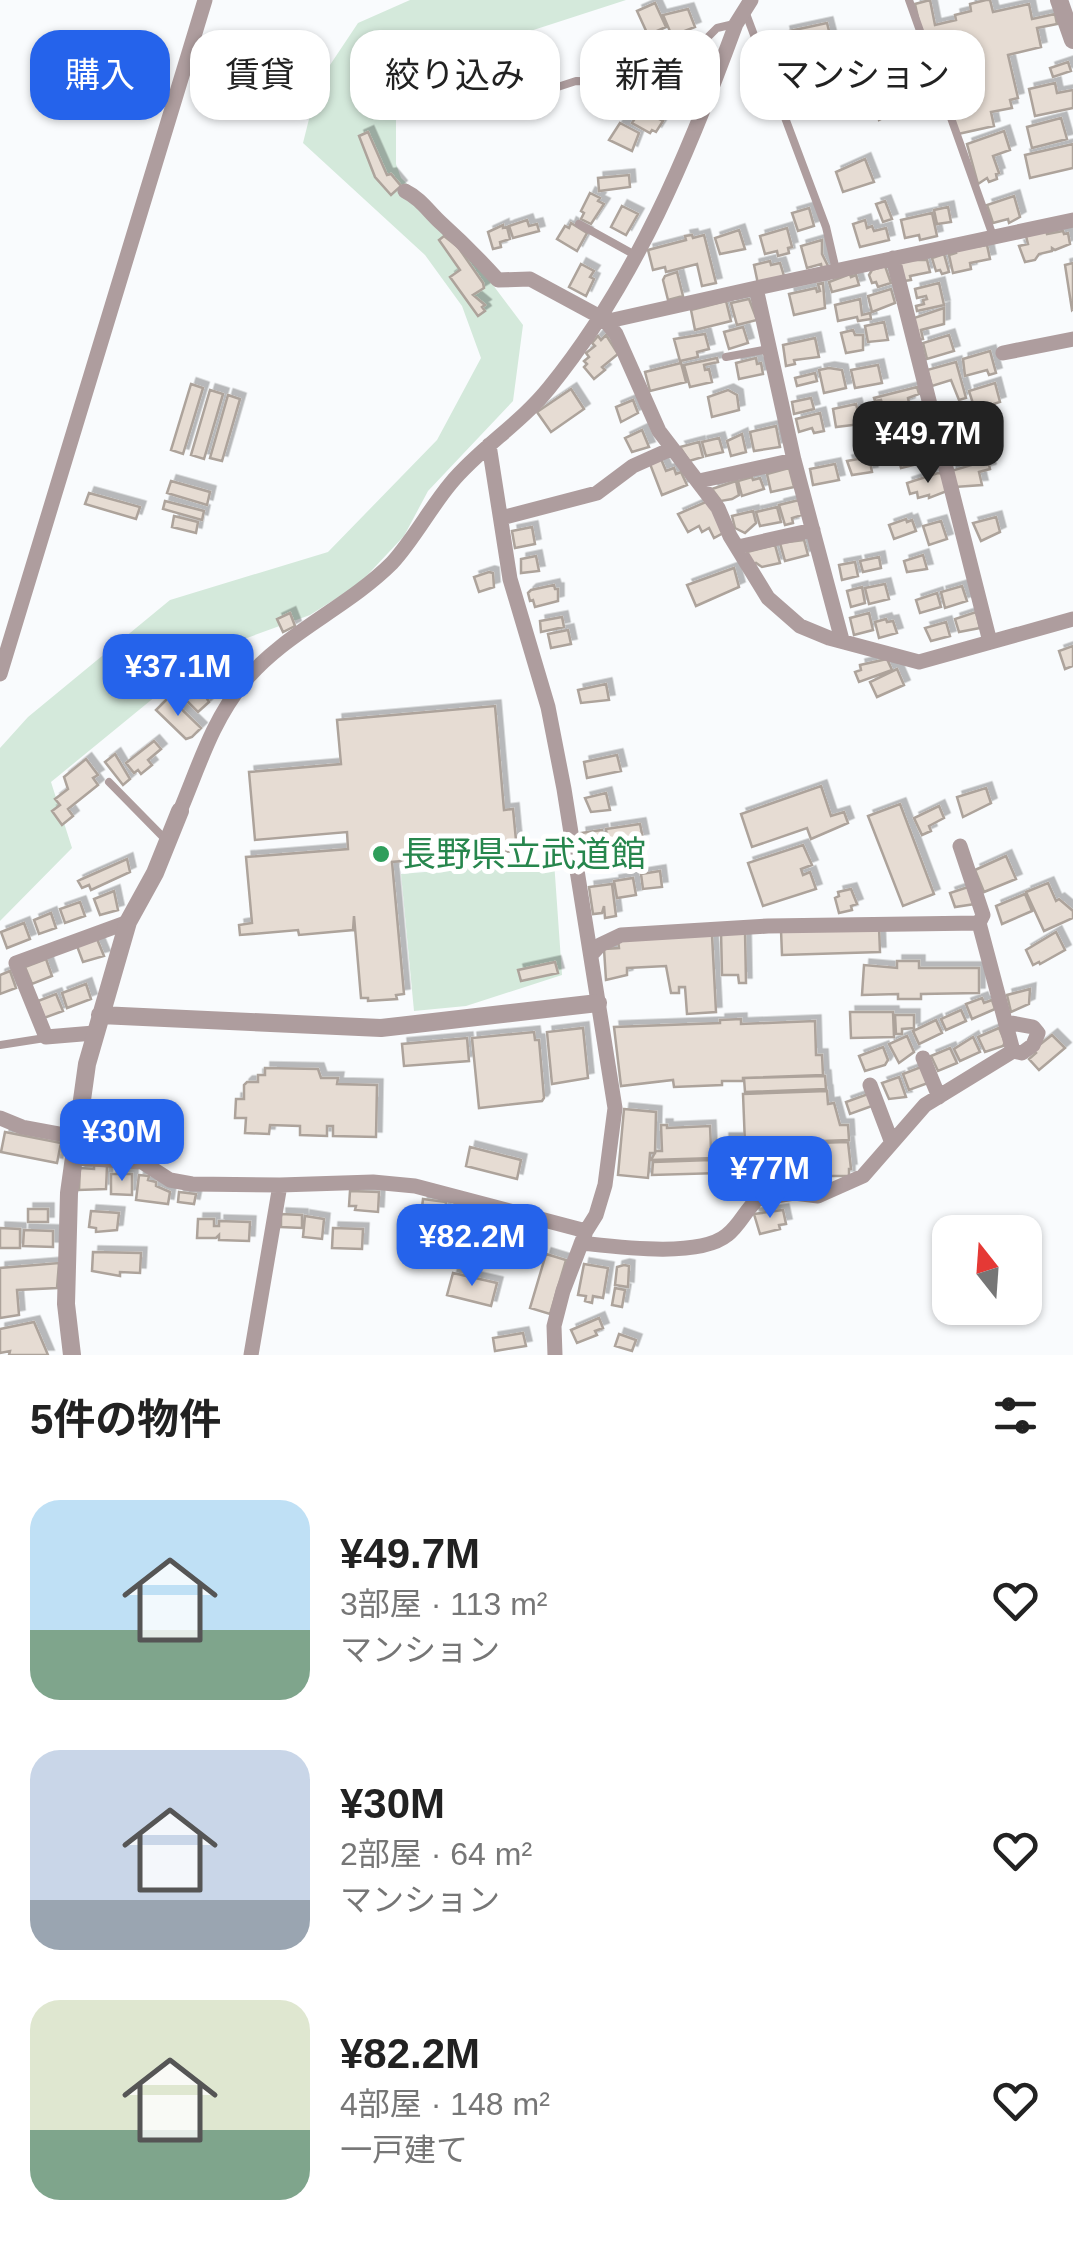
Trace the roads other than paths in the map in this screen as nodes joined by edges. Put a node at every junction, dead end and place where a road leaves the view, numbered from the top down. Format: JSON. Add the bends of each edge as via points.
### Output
{"nodes":[{"id":1,"x":205,"y":0,"type":"edge"},
{"id":2,"x":908,"y":0,"type":"edge"},
{"id":3,"x":1060,"y":0,"type":"edge"},
{"id":4,"x":744,"y":12,"type":"edge"},
{"id":5,"x":1072,"y":35,"type":"edge"},
{"id":6,"x":560,"y":86,"type":"edge"},
{"id":7,"x":405,"y":191,"type":"dead end"},
{"id":8,"x":1073,"y":220,"type":"edge"},
{"id":9,"x":579,"y":224,"type":"dead end"},
{"id":10,"x":993,"y":236,"type":"junction"},
{"id":11,"x":635,"y":255,"type":"junction"},
{"id":12,"x":893,"y":258,"type":"junction"},
{"id":13,"x":836,"y":270,"type":"junction"},
{"id":14,"x":756,"y":288,"type":"junction"},
{"id":15,"x":601,"y":318,"type":"junction"},
{"id":16,"x":1073,"y":339,"type":"edge"},
{"id":17,"x":769,"y":349,"type":"junction"},
{"id":18,"x":1004,"y":354,"type":"dead end"},
{"id":19,"x":726,"y":357,"type":"dead end"},
{"id":20,"x":489,"y":445,"type":"junction"},
{"id":21,"x":671,"y":449,"type":"junction"},
{"id":22,"x":794,"y":460,"type":"junction"},
{"id":23,"x":699,"y":482,"type":"junction"},
{"id":24,"x":501,"y":518,"type":"junction"},
{"id":25,"x":812,"y":530,"type":"junction"},
{"id":26,"x":738,"y":547,"type":"junction"},
{"id":27,"x":1073,"y":619,"type":"edge"},
{"id":28,"x":842,"y":640,"type":"junction"},
{"id":29,"x":990,"y":642,"type":"junction"},
{"id":30,"x":0,"y":674,"type":"edge"},
{"id":31,"x":109,"y":782,"type":"dead end"},
{"id":32,"x":180,"y":811,"type":"joint"},
{"id":33,"x":168,"y":842,"type":"junction"},
{"id":34,"x":960,"y":846,"type":"dead end"},
{"id":35,"x":128,"y":922,"type":"junction"},
{"id":36,"x":979,"y":923,"type":"junction"},
{"id":37,"x":591,"y":955,"type":"junction"},
{"id":38,"x":598,"y":1003,"type":"junction"},
{"id":39,"x":1006,"y":1022,"type":"junction"},
{"id":40,"x":97,"y":1024,"type":"junction"},
{"id":41,"x":46,"y":1038,"type":"junction"},
{"id":42,"x":0,"y":1045,"type":"edge"},
{"id":43,"x":1013,"y":1050,"type":"junction"},
{"id":44,"x":923,"y":1058,"type":"dead end"},
{"id":45,"x":870,"y":1085,"type":"dead end"},
{"id":46,"x":939,"y":1097,"type":"junction"},
{"id":47,"x":0,"y":1118,"type":"edge"},
{"id":48,"x":76,"y":1137,"type":"junction"},
{"id":49,"x":892,"y":1143,"type":"junction"},
{"id":50,"x":74,"y":1158,"type":"junction"},
{"id":51,"x":280,"y":1184,"type":"junction"},
{"id":52,"x":584,"y":1237,"type":"junction"},
{"id":53,"x":72,"y":1355,"type":"edge"},
{"id":54,"x":252,"y":1355,"type":"edge"},
{"id":55,"x":555,"y":1355,"type":"edge"}],
"edges":[{"from":1,"to":30,"type":"street"},
{"from":2,"to":10,"type":"lane"},
{"from":3,"to":5,"type":"street"},
{"from":4,"to":6,"type":"lane","via":[[705,40],[621,82]]},
{"from":4,"to":11,"type":"street","via":[[665,203]]},
{"from":4,"to":13,"type":"lane","via":[[826,227]]},
{"from":7,"to":15,"type":"street","via":[[498,280],[530,280]]},
{"from":8,"to":10,"type":"street"},
{"from":9,"to":11,"type":"lane"},
{"from":10,"to":12,"type":"street"},
{"from":11,"to":15,"type":"street"},
{"from":12,"to":13,"type":"street"},
{"from":12,"to":29,"type":"street"},
{"from":13,"to":14,"type":"street"},
{"from":14,"to":15,"type":"street"},
{"from":14,"to":17,"type":"street"},
{"from":15,"to":20,"type":"street","via":[[538,402]]},
{"from":15,"to":21,"type":"street","via":[[616,334]]},
{"from":16,"to":18,"type":"street"},
{"from":17,"to":19,"type":"lane"},
{"from":17,"to":22,"type":"street"},
{"from":20,"to":24,"type":"street"},
{"from":20,"to":32,"type":"street","via":[[451,483],[392,562],[245,681],[211,732]]},
{"from":21,"to":23,"type":"street"},
{"from":21,"to":24,"type":"street","via":[[633,466],[597,494]]},
{"from":22,"to":23,"type":"street"},
{"from":22,"to":25,"type":"street"},
{"from":23,"to":26,"type":"street"},
{"from":24,"to":37,"type":"street","via":[[510,579],[548,708]]},
{"from":25,"to":26,"type":"street"},
{"from":25,"to":28,"type":"street"},
{"from":26,"to":28,"type":"street","via":[[785,615]]},
{"from":27,"to":29,"type":"street"},
{"from":28,"to":29,"type":"street","via":[[918,662]]},
{"from":31,"to":33,"type":"lane"},
{"from":32,"to":33,"type":"street"},
{"from":33,"to":35,"type":"street"},
{"from":34,"to":36,"type":"street"},
{"from":35,"to":40,"type":"street"},
{"from":35,"to":41,"type":"street","via":[[16,963]]},
{"from":36,"to":37,"type":"street","via":[[621,935]]},
{"from":36,"to":39,"type":"street"},
{"from":37,"to":38,"type":"street"},
{"from":38,"to":40,"type":"street","via":[[381,1028]]},
{"from":38,"to":52,"type":"street","via":[[615,1108],[606,1185]]},
{"from":39,"to":43,"type":"street"},
{"from":39,"to":43,"type":"street","via":[[1032,1026],[1038,1034],[1022,1053]]},
{"from":40,"to":41,"type":"street"},
{"from":40,"to":48,"type":"street"},
{"from":41,"to":42,"type":"lane"},
{"from":43,"to":46,"type":"street"},
{"from":44,"to":46,"type":"street"},
{"from":45,"to":49,"type":"street"},
{"from":46,"to":49,"type":"street"},
{"from":47,"to":48,"type":"street"},
{"from":48,"to":50,"type":"street"},
{"from":49,"to":52,"type":"street","via":[[874,1167],[847,1184],[818,1196],[758,1199],[730,1233],[706,1247],[616,1247]]},
{"from":50,"to":51,"type":"street","via":[[142,1162],[170,1180],[192,1184]]},
{"from":50,"to":53,"type":"street","via":[[66,1304]]},
{"from":51,"to":52,"type":"street","via":[[415,1186]]},
{"from":51,"to":54,"type":"street"},
{"from":52,"to":55,"type":"street","via":[[558,1308]]}]}
